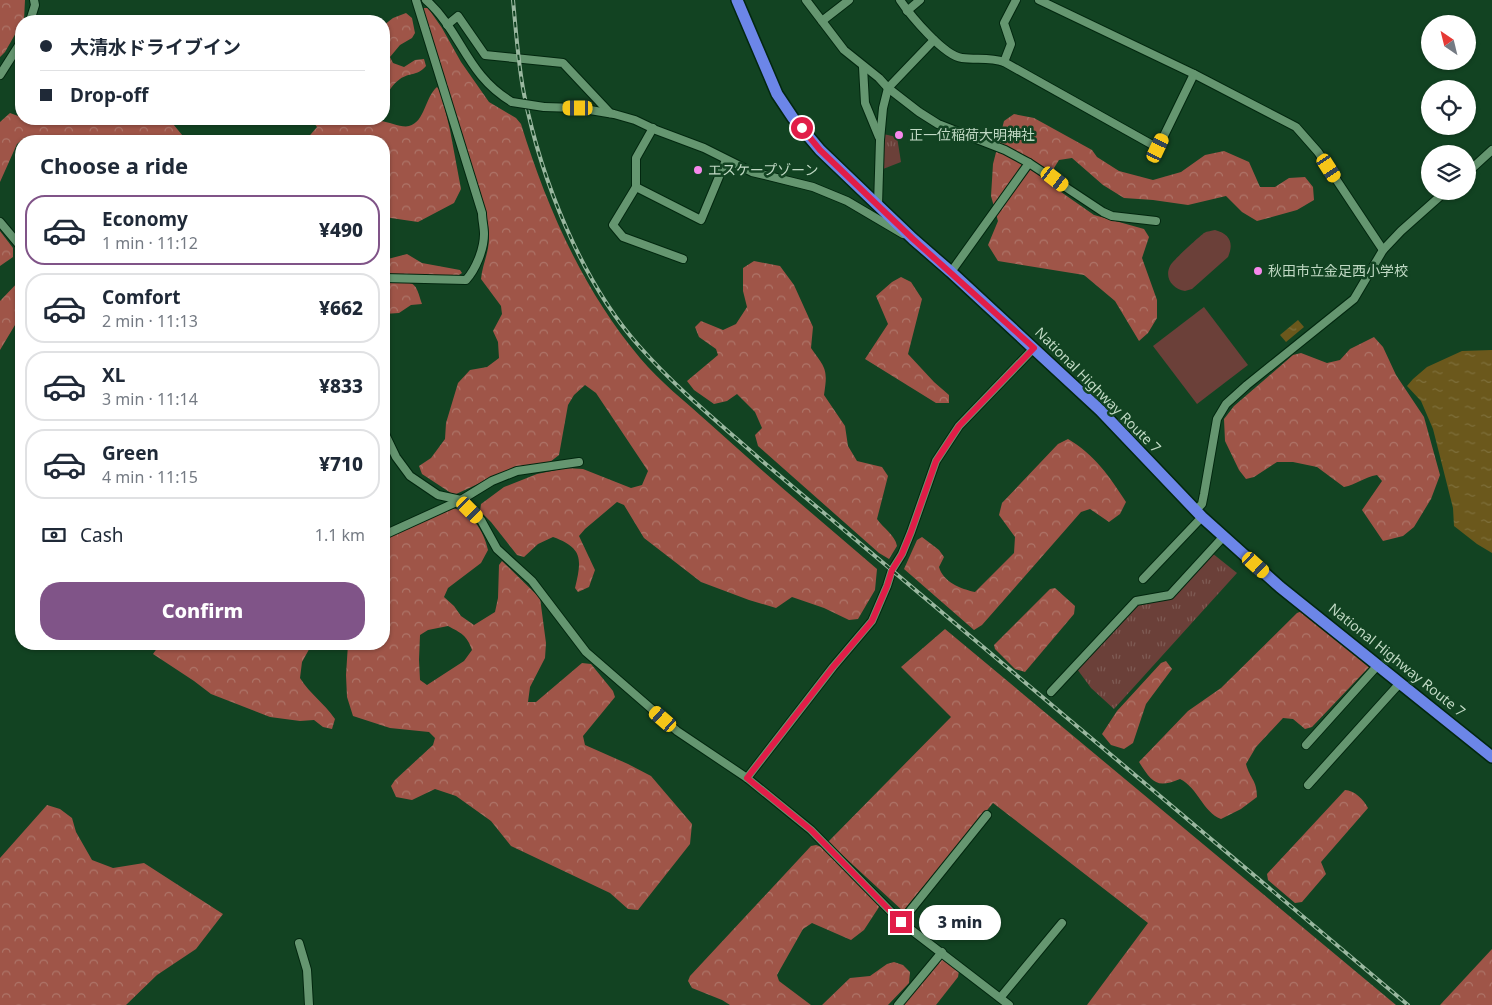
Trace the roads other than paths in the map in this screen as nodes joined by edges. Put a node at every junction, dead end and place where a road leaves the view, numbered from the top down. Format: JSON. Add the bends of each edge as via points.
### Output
{"nodes":[{"id":1,"x":34,"y":0,"type":"edge"},
{"id":2,"x":416,"y":0,"type":"edge"},
{"id":3,"x":426,"y":0,"type":"edge"},
{"id":4,"x":737,"y":0,"type":"edge"},
{"id":5,"x":806,"y":0,"type":"edge"},
{"id":6,"x":849,"y":0,"type":"edge"},
{"id":7,"x":900,"y":0,"type":"edge"},
{"id":8,"x":920,"y":0,"type":"edge"},
{"id":9,"x":1016,"y":0,"type":"edge"},
{"id":10,"x":1039,"y":0,"type":"edge"},
{"id":11,"x":907,"y":11,"type":"junction"},
{"id":12,"x":32,"y":15,"type":"edge"},
{"id":13,"x":822,"y":21,"type":"junction"},
{"id":14,"x":447,"y":25,"type":"junction"},
{"id":15,"x":934,"y":40,"type":"junction"},
{"id":16,"x":15,"y":51,"type":"edge"},
{"id":17,"x":1004,"y":62,"type":"junction"},
{"id":18,"x":863,"y":66,"type":"junction"},
{"id":19,"x":1194,"y":74,"type":"junction"},
{"id":20,"x":0,"y":75,"type":"edge"},
{"id":21,"x":888,"y":88,"type":"junction"},
{"id":22,"x":610,"y":113,"type":"junction"},
{"id":23,"x":652,"y":128,"type":"junction"},
{"id":24,"x":880,"y":140,"type":"junction"},
{"id":25,"x":1492,"y":150,"type":"edge"},
{"id":26,"x":726,"y":160,"type":"junction"},
{"id":27,"x":1029,"y":163,"type":"junction"},
{"id":28,"x":1476,"y":165,"type":"edge"},
{"id":29,"x":636,"y":187,"type":"junction"},
{"id":30,"x":1436,"y":200,"type":"edge"},
{"id":31,"x":878,"y":205,"type":"junction"},
{"id":32,"x":1156,"y":221,"type":"dead end"},
{"id":33,"x":0,"y":222,"type":"edge"},
{"id":34,"x":913,"y":239,"type":"junction"},
{"id":35,"x":15,"y":240,"type":"edge"},
{"id":36,"x":1384,"y":250,"type":"junction"},
{"id":37,"x":683,"y":259,"type":"dead end"},
{"id":38,"x":951,"y":272,"type":"junction"},
{"id":39,"x":390,"y":278,"type":"edge"},
{"id":40,"x":1034,"y":348,"type":"junction"},
{"id":41,"x":390,"y":444,"type":"edge"},
{"id":42,"x":579,"y":462,"type":"dead end"},
{"id":43,"x":460,"y":500,"type":"junction"},
{"id":44,"x":1199,"y":513,"type":"junction"},
{"id":45,"x":390,"y":532,"type":"edge"},
{"id":46,"x":1224,"y":536,"type":"junction"},
{"id":47,"x":1143,"y":580,"type":"dead end"},
{"id":48,"x":1378,"y":665,"type":"junction"},
{"id":49,"x":1400,"y":683,"type":"junction"},
{"id":50,"x":1050,"y":692,"type":"dead end"},
{"id":51,"x":1306,"y":745,"type":"dead end"},
{"id":52,"x":1492,"y":757,"type":"edge"},
{"id":53,"x":747,"y":778,"type":"junction"},
{"id":54,"x":1308,"y":784,"type":"dead end"},
{"id":55,"x":987,"y":815,"type":"dead end"},
{"id":56,"x":901,"y":922,"type":"junction"},
{"id":57,"x":1062,"y":923,"type":"dead end"},
{"id":58,"x":299,"y":943,"type":"dead end"},
{"id":59,"x":942,"y":952,"type":"junction"},
{"id":60,"x":1000,"y":998,"type":"junction"},
{"id":61,"x":309,"y":1005,"type":"edge"},
{"id":62,"x":898,"y":1005,"type":"edge"},
{"id":63,"x":1009,"y":1005,"type":"edge"}],
"edges":[{"from":1,"to":12,"type":"street"},
{"from":2,"to":39,"type":"street","via":[[482,213],[484,235],[472,273],[466,280]]},
{"from":3,"to":14,"type":"street"},
{"from":4,"to":31,"type":"highway","name":"National Highway Route 7","via":[[776,94],[820,150]]},
{"from":5,"to":13,"type":"street"},
{"from":6,"to":13,"type":"street"},
{"from":7,"to":11,"type":"street"},
{"from":8,"to":11,"type":"street"},
{"from":9,"to":17,"type":"street","via":[[1004,22],[1011,44]]},
{"from":10,"to":19,"type":"street"},
{"from":11,"to":15,"type":"street"},
{"from":13,"to":18,"type":"street","via":[[831,36]]},
{"from":14,"to":22,"type":"street","bridge":true,"via":[[480,76],[512,102]]},
{"from":14,"to":22,"type":"street","via":[[458,16],[485,55],[563,63]]},
{"from":15,"to":17,"type":"street","via":[[960,58],[994,58]]},
{"from":15,"to":21,"type":"street"},
{"from":16,"to":20,"type":"street"},
{"from":17,"to":19,"type":"street","via":[[1158,148]]},
{"from":18,"to":21,"type":"street"},
{"from":18,"to":24,"type":"street","via":[[866,103]]},
{"from":19,"to":36,"type":"street","via":[[1296,127],[1318,152]]},
{"from":21,"to":24,"type":"street"},
{"from":21,"to":27,"type":"street","via":[[938,124]]},
{"from":22,"to":23,"type":"street"},
{"from":23,"to":26,"type":"street"},
{"from":23,"to":29,"type":"street","via":[[636,158]]},
{"from":24,"to":31,"type":"street"},
{"from":25,"to":28,"type":"street"},
{"from":26,"to":29,"type":"street","via":[[701,220]]},
{"from":26,"to":34,"type":"street","via":[[752,172],[813,188],[847,201]]},
{"from":27,"to":32,"type":"street","via":[[1102,212]]},
{"from":27,"to":38,"type":"street"},
{"from":29,"to":37,"type":"street","via":[[613,225],[623,238]]},
{"from":30,"to":36,"type":"street"},
{"from":31,"to":34,"type":"highway","name":"National Highway Route 7"},
{"from":33,"to":35,"type":"street"},
{"from":34,"to":38,"type":"highway","name":"National Highway Route 7"},
{"from":36,"to":44,"type":"street","via":[[1354,299],[1226,404],[1217,419]]},
{"from":38,"to":40,"type":"highway","name":"National Highway Route 7"},
{"from":40,"to":44,"type":"highway","name":"National Highway Route 7","via":[[1100,410]]},
{"from":40,"to":53,"type":"street","via":[[959,426],[936,461],[911,532],[872,621]]},
{"from":41,"to":43,"type":"street","via":[[410,476],[438,495]]},
{"from":42,"to":43,"type":"street","via":[[517,471]]},
{"from":43,"to":45,"type":"street"},
{"from":43,"to":53,"type":"street","via":[[480,520],[497,549],[532,581],[586,652],[677,731]]},
{"from":44,"to":46,"type":"highway","name":"National Highway Route 7"},
{"from":44,"to":47,"type":"street"},
{"from":46,"to":48,"type":"highway","name":"National Highway Route 7","via":[[1280,587]]},
{"from":46,"to":50,"type":"street","via":[[1170,595],[1136,601]]},
{"from":48,"to":49,"type":"highway","name":"National Highway Route 7"},
{"from":48,"to":51,"type":"street"},
{"from":49,"to":52,"type":"highway","name":"National Highway Route 7"},
{"from":49,"to":54,"type":"street"},
{"from":53,"to":56,"type":"street","via":[[811,830]]},
{"from":55,"to":56,"type":"street"},
{"from":56,"to":59,"type":"street"},
{"from":57,"to":60,"type":"street"},
{"from":58,"to":61,"type":"street","via":[[307,970]]},
{"from":59,"to":60,"type":"street"},
{"from":59,"to":62,"type":"street"},
{"from":60,"to":63,"type":"street"}]}
